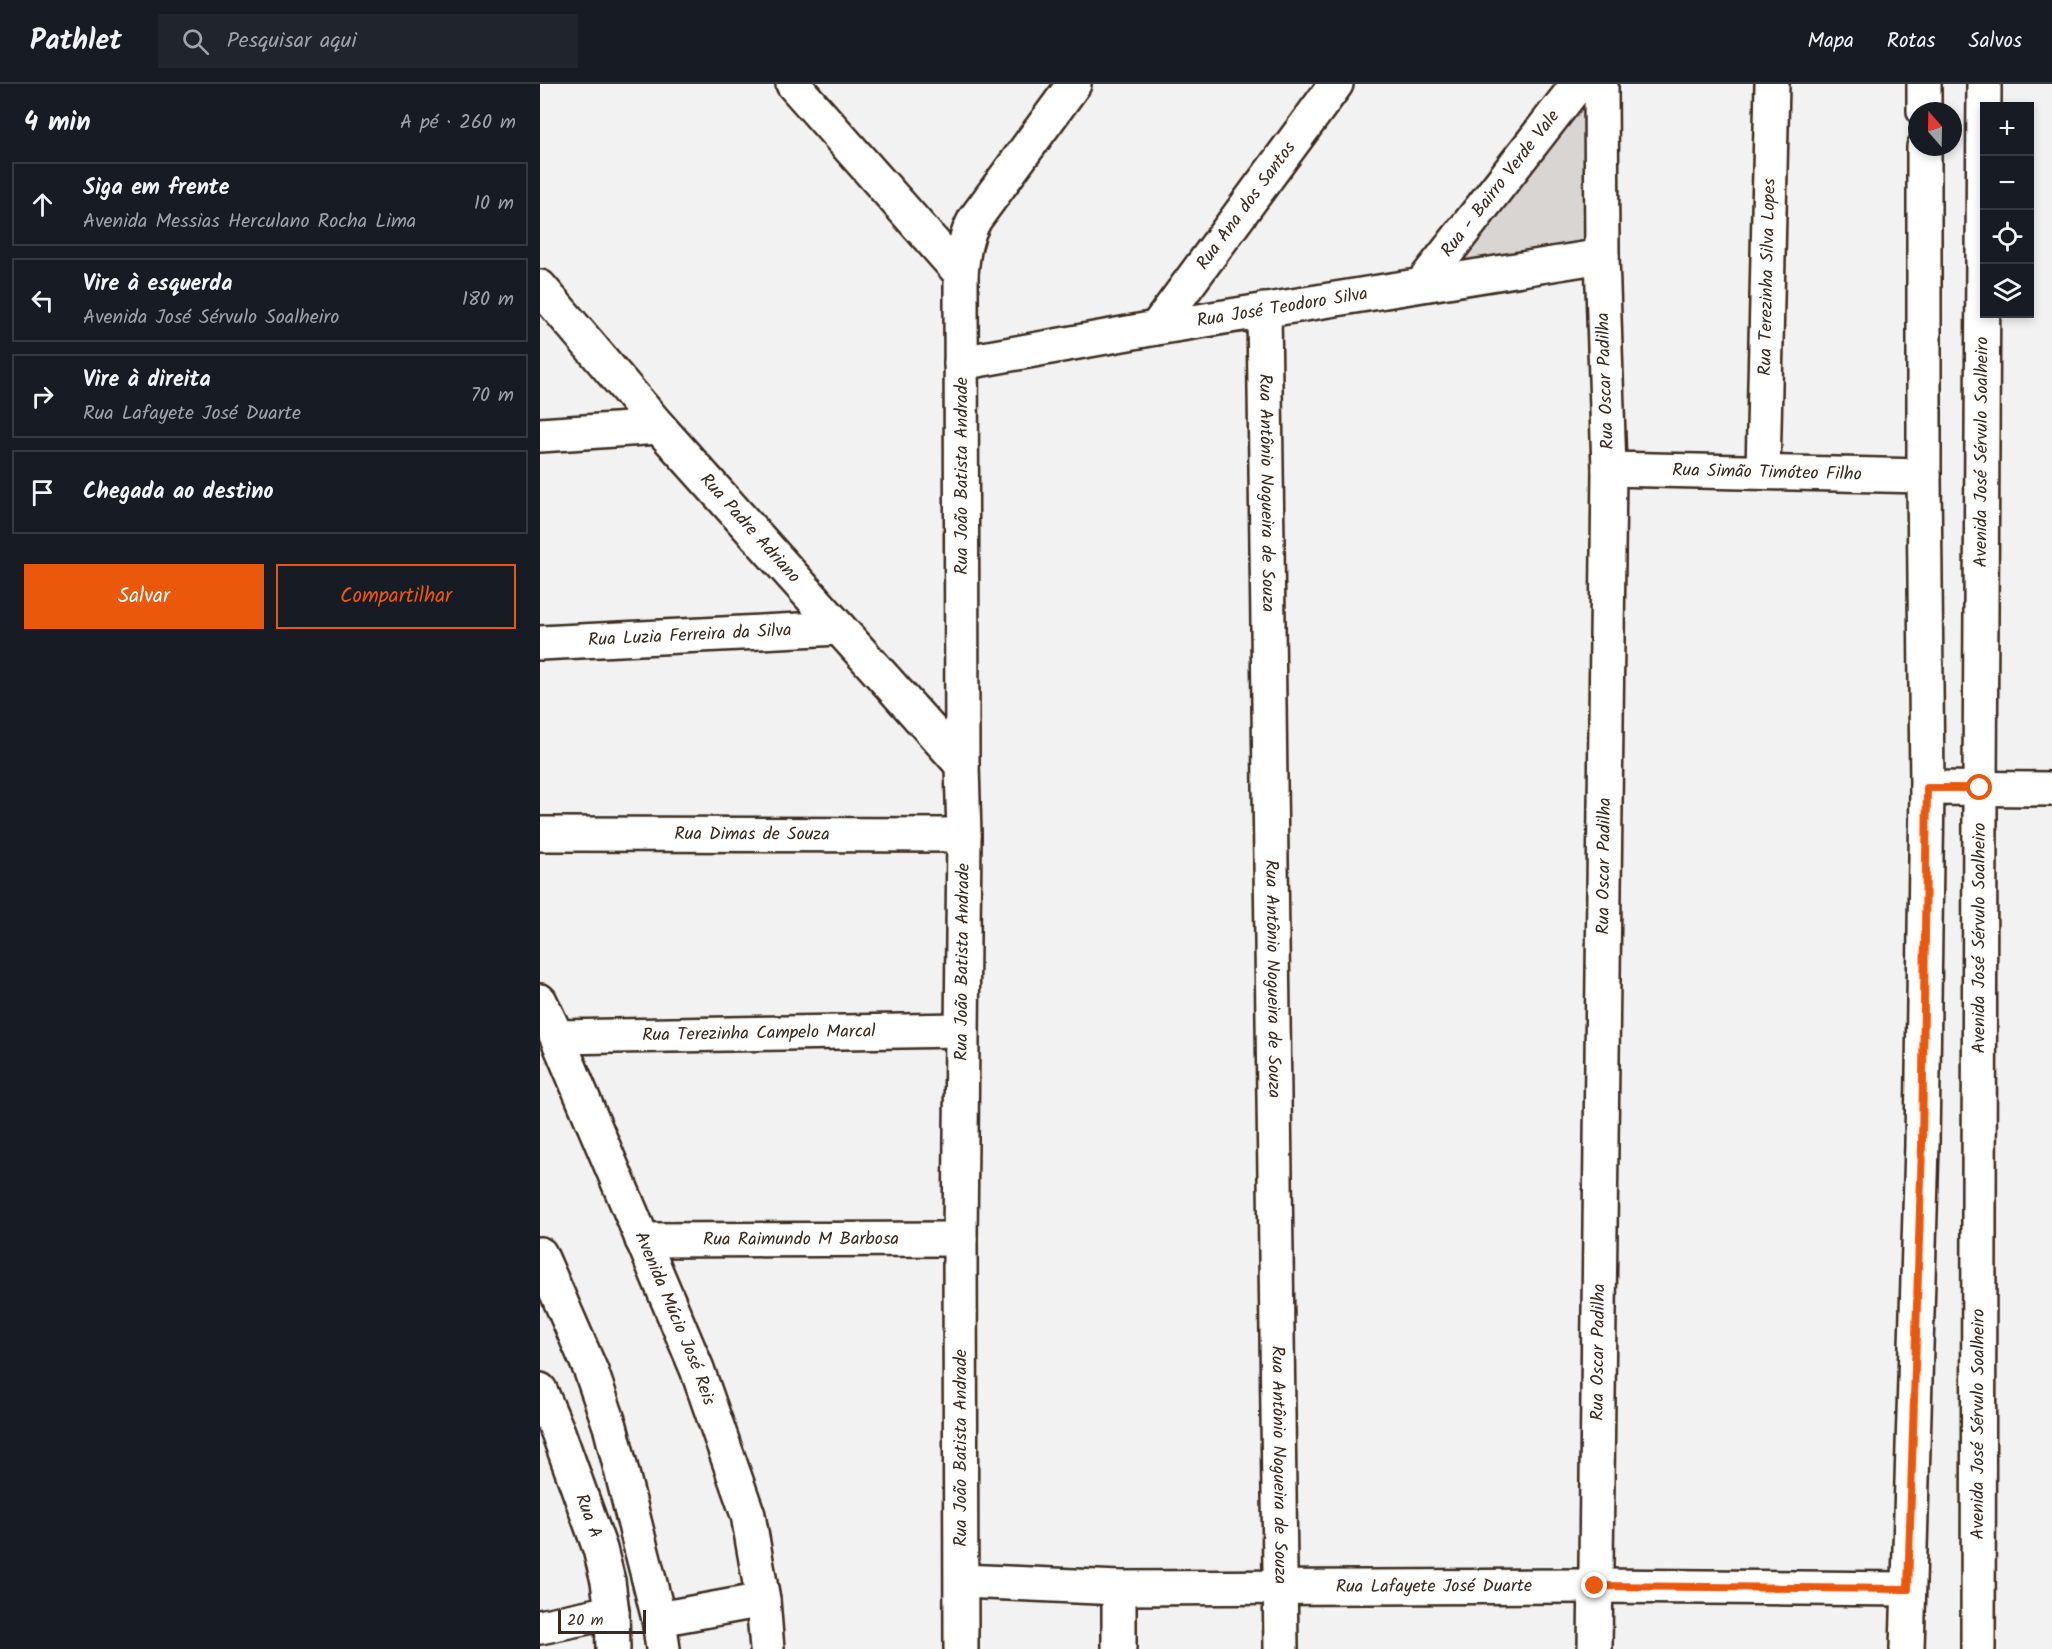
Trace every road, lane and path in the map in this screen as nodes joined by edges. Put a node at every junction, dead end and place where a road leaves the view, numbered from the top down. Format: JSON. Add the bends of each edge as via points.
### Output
{"nodes":[{"id":1,"x":793,"y":84,"type":"edge"},
{"id":2,"x":1074,"y":84,"type":"edge"},
{"id":3,"x":1336,"y":84,"type":"edge"},
{"id":4,"x":1578,"y":84,"type":"edge"},
{"id":5,"x":1601,"y":84,"type":"edge"},
{"id":6,"x":1772,"y":84,"type":"edge"},
{"id":7,"x":1924,"y":84,"type":"edge"},
{"id":8,"x":1984,"y":84,"type":"edge"},
{"id":9,"x":1924,"y":102,"type":"edge"},
{"id":10,"x":1924,"y":156,"type":"edge"},
{"id":11,"x":1602,"y":256,"type":"junction"},
{"id":12,"x":961,"y":274,"type":"junction"},
{"id":13,"x":1423,"y":283,"type":"junction"},
{"id":14,"x":540,"y":287,"type":"edge"},
{"id":15,"x":1264,"y":310,"type":"junction"},
{"id":16,"x":1156,"y":328,"type":"junction"},
{"id":17,"x":961,"y":363,"type":"junction"},
{"id":18,"x":659,"y":426,"type":"junction"},
{"id":19,"x":540,"y":435,"type":"edge"},
{"id":20,"x":1609,"y":469,"type":"junction"},
{"id":21,"x":1763,"y":471,"type":"junction"},
{"id":22,"x":1924,"y":476,"type":"junction"},
{"id":23,"x":839,"y":628,"type":"junction"},
{"id":24,"x":540,"y":643,"type":"edge"},
{"id":25,"x":962,"y":765,"type":"junction"},
{"id":26,"x":1927,"y":788,"type":"junction"},
{"id":27,"x":1980,"y":788,"type":"junction"},
{"id":28,"x":2052,"y":789,"type":"edge"},
{"id":29,"x":540,"y":834,"type":"edge"},
{"id":30,"x":964,"y":836,"type":"junction"},
{"id":31,"x":540,"y":1001,"type":"edge"},
{"id":32,"x":962,"y":1030,"type":"junction"},
{"id":33,"x":557,"y":1036,"type":"junction"},
{"id":34,"x":960,"y":1239,"type":"junction"},
{"id":35,"x":642,"y":1240,"type":"junction"},
{"id":36,"x":540,"y":1254,"type":"edge"},
{"id":37,"x":540,"y":1390,"type":"edge"},
{"id":38,"x":549,"y":1433,"type":"edge"},
{"id":39,"x":962,"y":1581,"type":"junction"},
{"id":40,"x":1595,"y":1586,"type":"junction"},
{"id":41,"x":1119,"y":1588,"type":"junction"},
{"id":42,"x":1281,"y":1588,"type":"junction"},
{"id":43,"x":1908,"y":1589,"type":"junction"},
{"id":44,"x":764,"y":1600,"type":"junction"},
{"id":45,"x":612,"y":1612,"type":"junction"},
{"id":46,"x":540,"y":1627,"type":"edge"},
{"id":47,"x":661,"y":1634,"type":"edge"},
{"id":48,"x":613,"y":1649,"type":"edge"},
{"id":49,"x":767,"y":1649,"type":"edge"},
{"id":50,"x":961,"y":1649,"type":"edge"},
{"id":51,"x":1119,"y":1649,"type":"edge"},
{"id":52,"x":1281,"y":1649,"type":"edge"},
{"id":53,"x":1595,"y":1649,"type":"edge"},
{"id":54,"x":1907,"y":1649,"type":"edge"},
{"id":55,"x":1978,"y":1649,"type":"edge"}],
"edges":[{"from":1,"to":12,"type":"street"},
{"from":2,"to":12,"type":"street","name":"Rua João Batista Andrade","via":[[975,219],[964,245]]},
{"from":3,"to":16,"type":"street","name":"Rua Ana dos Santos"},
{"from":4,"to":13,"type":"street","name":"Rua - Bairro Verde Vale"},
{"from":5,"to":11,"type":"street","name":"Rua Oscar Padilha"},
{"from":6,"to":21,"type":"street","name":"Rua Terezinha Silva Lopes"},
{"from":7,"to":9,"type":"street"},
{"from":8,"to":27,"type":"street","name":"Avenida José Sérvulo Soalheiro"},
{"from":10,"to":22,"type":"street"},
{"from":11,"to":13,"type":"street","name":"Rua José Teodoro Silva"},
{"from":11,"to":20,"type":"street","name":"Rua Oscar Padilha"},
{"from":12,"to":17,"type":"street","name":"Rua João Batista Andrade"},
{"from":13,"to":15,"type":"street","name":"Rua José Teodoro Silva"},
{"from":14,"to":18,"type":"street","name":"Rua Padre Adriano"},
{"from":15,"to":16,"type":"street","name":"Rua José Teodoro Silva"},
{"from":15,"to":42,"type":"street","name":"Rua Antônio Nogueira de Souza"},
{"from":16,"to":17,"type":"street","name":"Rua José Teodoro Silva"},
{"from":17,"to":25,"type":"street","name":"Rua João Batista Andrade"},
{"from":18,"to":19,"type":"street"},
{"from":18,"to":23,"type":"street","name":"Rua Padre Adriano"},
{"from":20,"to":21,"type":"street","name":"Rua Simão Timóteo Filho"},
{"from":20,"to":40,"type":"street","name":"Rua Oscar Padilha"},
{"from":21,"to":22,"type":"street","name":"Rua Simão Timóteo Filho"},
{"from":22,"to":26,"type":"street"},
{"from":23,"to":24,"type":"street","name":"Rua Luzia Ferreira da Silva"},
{"from":23,"to":25,"type":"street","name":"Rua Padre Adriano"},
{"from":25,"to":30,"type":"street","name":"Rua João Batista Andrade"},
{"from":26,"to":27,"type":"street"},
{"from":26,"to":43,"type":"street","via":[[1922,1145]]},
{"from":27,"to":28,"type":"street"},
{"from":27,"to":55,"type":"street","name":"Avenida José Sérvulo Soalheiro"},
{"from":29,"to":30,"type":"street","name":"Rua Dimas de Souza"},
{"from":30,"to":32,"type":"street","name":"Rua João Batista Andrade"},
{"from":31,"to":33,"type":"street","name":"Avenida Múcio José Reis"},
{"from":32,"to":33,"type":"street","name":"Rua Terezinha Campelo Marcal"},
{"from":32,"to":34,"type":"street","name":"Rua João Batista Andrade"},
{"from":33,"to":35,"type":"street","name":"Avenida Múcio José Reis"},
{"from":34,"to":35,"type":"street","name":"Rua Raimundo M Barbosa"},
{"from":34,"to":39,"type":"street","name":"Rua João Batista Andrade"},
{"from":35,"to":44,"type":"street","name":"Avenida Múcio José Reis","via":[[697,1369],[748,1515]]},
{"from":36,"to":47,"type":"street","via":[[591,1371],[610,1426]]},
{"from":37,"to":38,"type":"street","name":"Rua A"},
{"from":38,"to":45,"type":"street","name":"Rua A","via":[[600,1549]]},
{"from":39,"to":41,"type":"street","name":"Rua Lafayete José Duarte"},
{"from":39,"to":50,"type":"street","name":"Rua João Batista Andrade"},
{"from":40,"to":42,"type":"street","name":"Rua Lafayete José Duarte"},
{"from":40,"to":43,"type":"street","name":"Rua Lafayete José Duarte"},
{"from":40,"to":53,"type":"street","name":"Rua Oscar Padilha"},
{"from":41,"to":42,"type":"street","name":"Rua Lafayete José Duarte"},
{"from":41,"to":51,"type":"street"},
{"from":42,"to":52,"type":"street","name":"Rua Antônio Nogueira de Souza"},
{"from":43,"to":54,"type":"street"},
{"from":44,"to":47,"type":"street"},
{"from":44,"to":49,"type":"street","name":"Avenida Múcio José Reis"},
{"from":45,"to":46,"type":"street"},
{"from":45,"to":48,"type":"street","name":"Rua A"}]}
